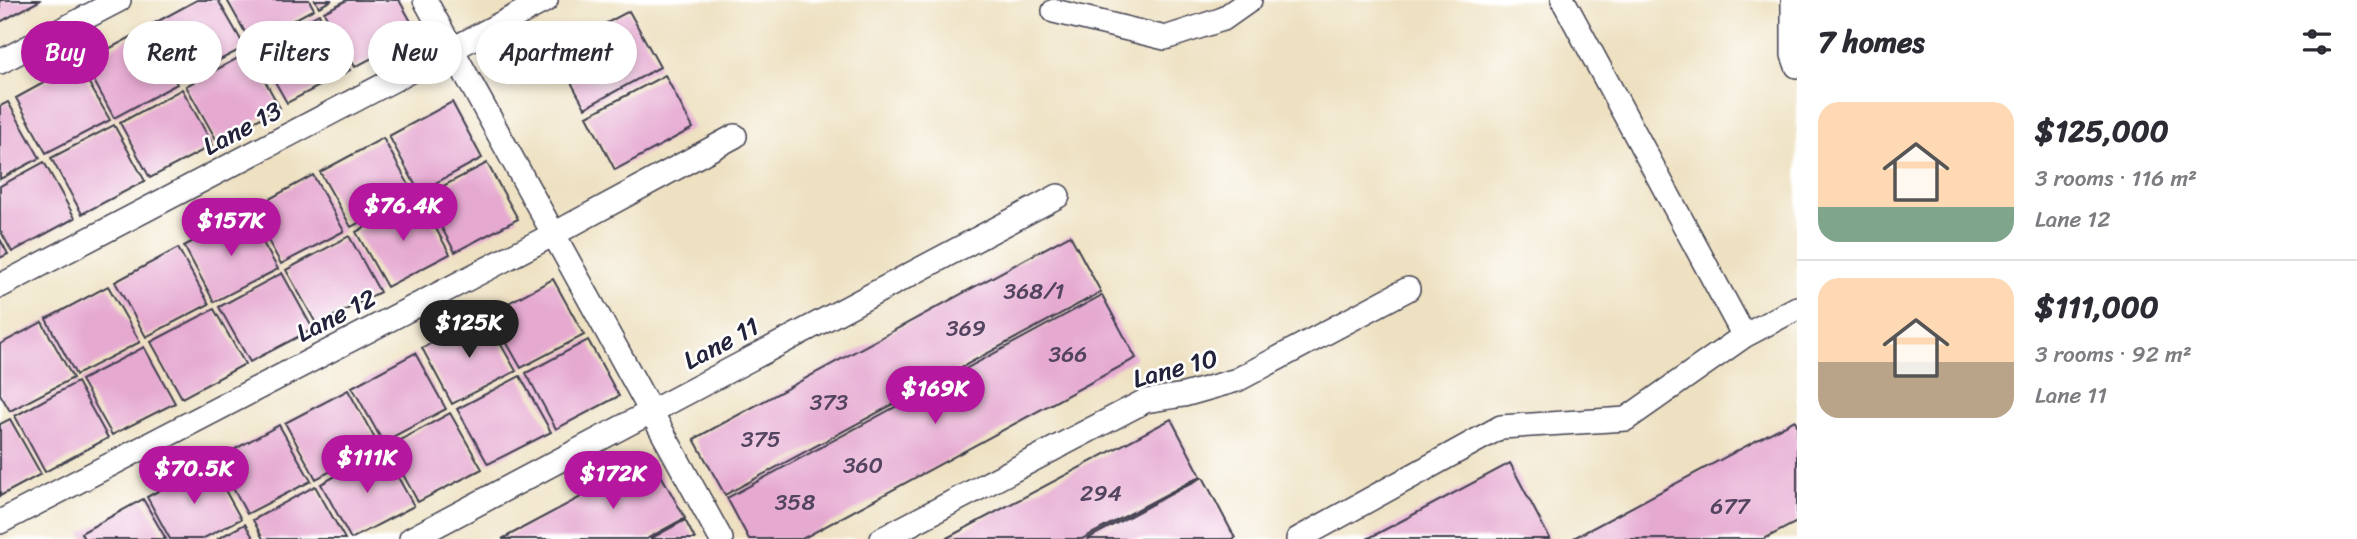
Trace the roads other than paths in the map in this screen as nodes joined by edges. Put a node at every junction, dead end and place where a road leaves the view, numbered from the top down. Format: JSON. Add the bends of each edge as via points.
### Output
{"nodes":[{"id":1,"x":119,"y":0,"type":"edge"},
{"id":2,"x":425,"y":0,"type":"edge"},
{"id":3,"x":546,"y":0,"type":"edge"},
{"id":4,"x":1250,"y":0,"type":"edge"},
{"id":5,"x":1563,"y":0,"type":"edge"},
{"id":6,"x":1793,"y":0,"type":"edge"},
{"id":7,"x":1054,"y":11,"type":"dead end"},
{"id":8,"x":436,"y":21,"type":"edge"},
{"id":9,"x":462,"y":45,"type":"edge"},
{"id":10,"x":0,"y":62,"type":"edge"},
{"id":11,"x":1797,"y":66,"type":"edge"},
{"id":12,"x":462,"y":68,"type":"edge"},
{"id":13,"x":387,"y":84,"type":"edge"},
{"id":14,"x":735,"y":136,"type":"dead end"},
{"id":15,"x":1058,"y":196,"type":"dead end"},
{"id":16,"x":554,"y":234,"type":"junction"},
{"id":17,"x":0,"y":286,"type":"edge"},
{"id":18,"x":1408,"y":289,"type":"dead end"},
{"id":19,"x":1797,"y":307,"type":"edge"},
{"id":20,"x":1744,"y":337,"type":"junction"},
{"id":21,"x":652,"y":411,"type":"junction"},
{"id":22,"x":0,"y":522,"type":"edge"},
{"id":23,"x":411,"y":539,"type":"edge"},
{"id":24,"x":721,"y":539,"type":"edge"},
{"id":25,"x":882,"y":539,"type":"edge"},
{"id":26,"x":1297,"y":539,"type":"edge"}],
"edges":[{"from":1,"to":10,"type":"street"},
{"from":2,"to":8,"type":"street"},
{"from":3,"to":9,"type":"street","name":"Lane 13"},
{"from":4,"to":7,"type":"street","via":[[1223,19],[1165,37]]},
{"from":5,"to":20,"type":"street"},
{"from":6,"to":11,"type":"street"},
{"from":12,"to":16,"type":"street"},
{"from":13,"to":17,"type":"street","name":"Lane 13"},
{"from":14,"to":16,"type":"street","name":"Lane 12"},
{"from":15,"to":21,"type":"street","name":"Lane 11"},
{"from":16,"to":21,"type":"street"},
{"from":16,"to":22,"type":"street","name":"Lane 12"},
{"from":18,"to":25,"type":"street","name":"Lane 10","via":[[1237,380],[1145,401]]},
{"from":19,"to":20,"type":"street"},
{"from":20,"to":26,"type":"street","via":[[1626,419],[1501,427]]},
{"from":21,"to":23,"type":"street","name":"Lane 11"},
{"from":21,"to":24,"type":"street"}]}
